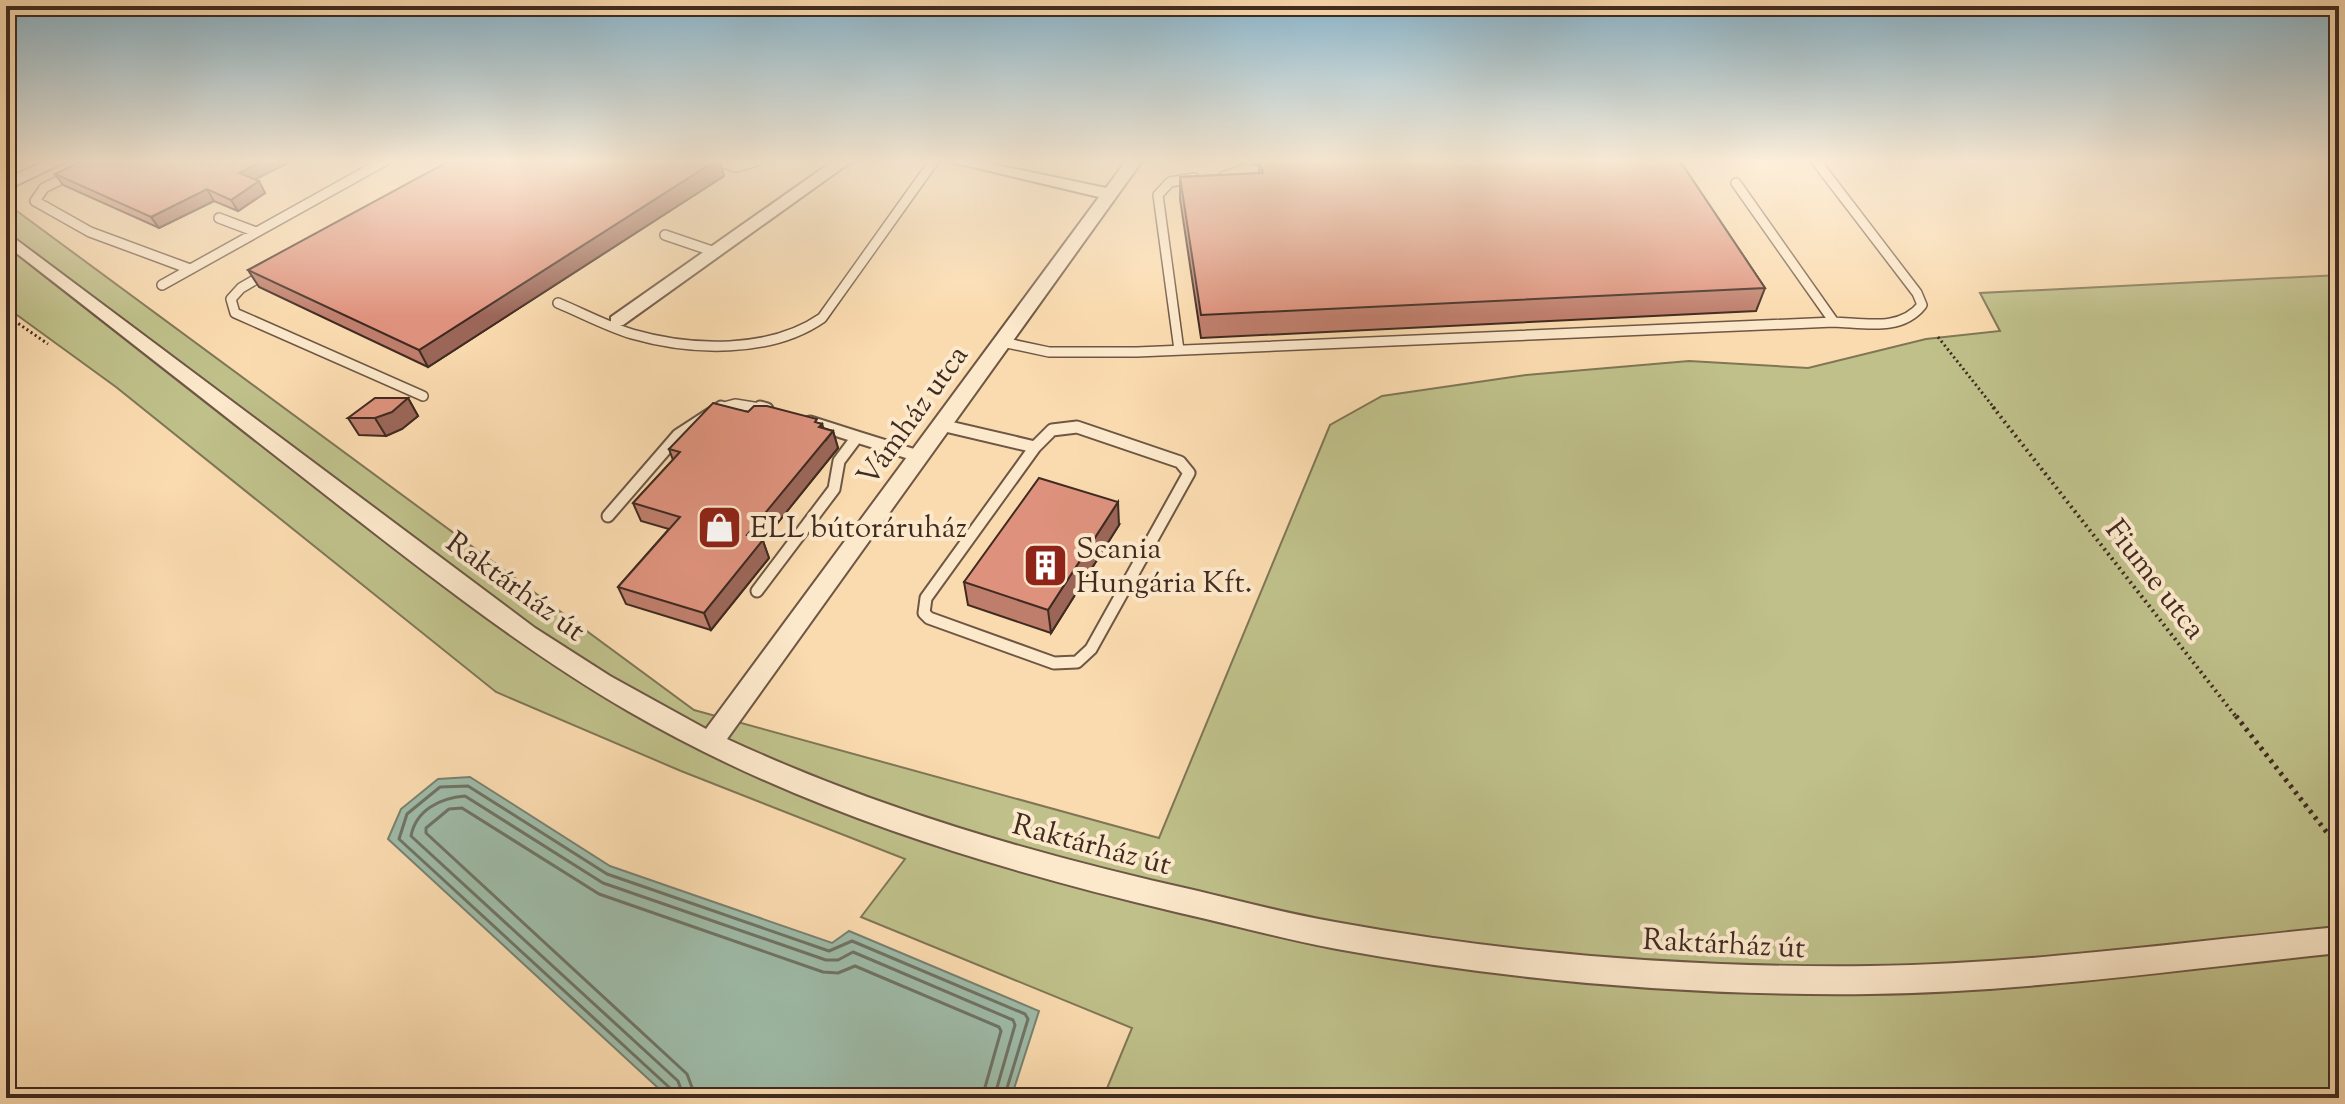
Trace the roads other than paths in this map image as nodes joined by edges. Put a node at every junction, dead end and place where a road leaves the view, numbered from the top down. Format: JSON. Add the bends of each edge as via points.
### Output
{"nodes":[{"id":1,"x":56,"y":213,"type":"edge"},
{"id":2,"x":292,"y":213,"type":"edge"},
{"id":3,"x":771,"y":213,"type":"edge"},
{"id":4,"x":897,"y":213,"type":"edge"},
{"id":5,"x":1096,"y":213,"type":"edge"},
{"id":6,"x":1160,"y":213,"type":"edge"},
{"id":7,"x":1757,"y":213,"type":"edge"},
{"id":8,"x":1855,"y":213,"type":"edge"},
{"id":9,"x":219,"y":218,"type":"dead end"},
{"id":10,"x":256,"y":232,"type":"junction"},
{"id":11,"x":665,"y":235,"type":"dead end"},
{"id":12,"x":6,"y":237,"type":"edge"},
{"id":13,"x":715,"y":252,"type":"junction"},
{"id":14,"x":282,"y":265,"type":"edge"},
{"id":15,"x":190,"y":269,"type":"junction"},
{"id":16,"x":162,"y":285,"type":"dead end"},
{"id":17,"x":558,"y":303,"type":"dead end"},
{"id":18,"x":617,"y":321,"type":"dead end"},
{"id":19,"x":1834,"y":322,"type":"junction"},
{"id":20,"x":1002,"y":342,"type":"junction"},
{"id":21,"x":1179,"y":350,"type":"junction"},
{"id":22,"x":423,"y":396,"type":"dead end"},
{"id":23,"x":782,"y":413,"type":"edge"},
{"id":24,"x":797,"y":418,"type":"edge"},
{"id":25,"x":941,"y":425,"type":"junction"},
{"id":26,"x":857,"y":437,"type":"junction"},
{"id":27,"x":1035,"y":447,"type":"junction"},
{"id":28,"x":918,"y":456,"type":"junction"},
{"id":29,"x":608,"y":516,"type":"dead end"},
{"id":30,"x":757,"y":591,"type":"dead end"},
{"id":31,"x":710,"y":743,"type":"junction"},
{"id":32,"x":2339,"y":940,"type":"edge"}],
"edges":[{"from":1,"to":15,"type":"lane","via":[[109,242]]},
{"from":2,"to":10,"type":"lane"},
{"from":3,"to":13,"type":"street"},
{"from":4,"to":17,"type":"lane","via":[[822,318],[797,334],[736,344],[662,340],[632,334]]},
{"from":5,"to":20,"type":"street","name":"Vámház utca"},
{"from":6,"to":21,"type":"lane"},
{"from":7,"to":19,"type":"lane"},
{"from":8,"to":19,"type":"lane","via":[[1922,305],[1916,315],[1898,322]]},
{"from":9,"to":10,"type":"lane"},
{"from":10,"to":15,"type":"lane"},
{"from":11,"to":13,"type":"lane"},
{"from":12,"to":31,"type":"street","name":"Raktárház út","via":[[489,607],[569,664]]},
{"from":13,"to":18,"type":"street"},
{"from":14,"to":22,"type":"lane","via":[[241,288],[231,299],[235,313]]},
{"from":15,"to":16,"type":"lane"},
{"from":19,"to":21,"type":"lane"},
{"from":20,"to":21,"type":"lane","via":[[1049,352]]},
{"from":20,"to":25,"type":"street","name":"Vámház utca"},
{"from":23,"to":29,"type":"lane","via":[[733,404],[703,415],[685,428]]},
{"from":24,"to":26,"type":"lane"},
{"from":25,"to":27,"type":"lane"},
{"from":25,"to":28,"type":"street","name":"Vámház utca"},
{"from":26,"to":28,"type":"lane"},
{"from":26,"to":30,"type":"lane","via":[[839,461],[834,489]]},
{"from":27,"to":27,"type":"lane","via":[[1052,430],[1077,427],[1180,462],[1189,473],[1091,649],[1065,665],[924,613],[926,598]]},
{"from":28,"to":31,"type":"street","name":"Vámház utca"},
{"from":31,"to":32,"type":"street","name":"Raktárház út","via":[[844,802],[1018,859],[1335,935],[1519,960],[1664,975],[1876,980]]}]}
